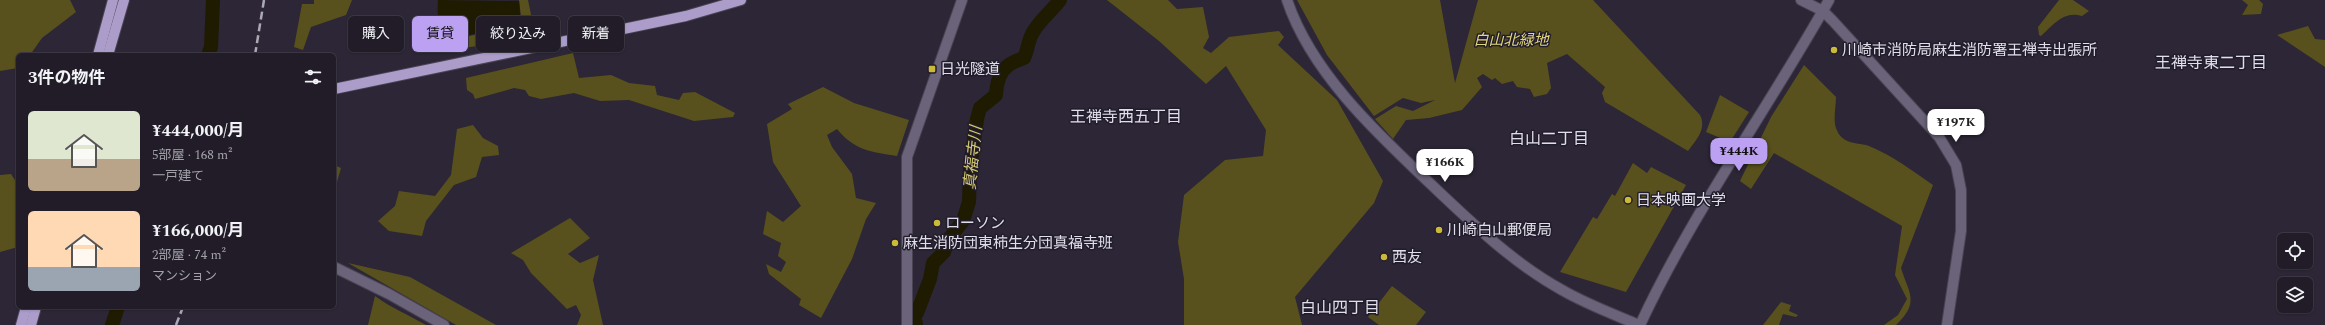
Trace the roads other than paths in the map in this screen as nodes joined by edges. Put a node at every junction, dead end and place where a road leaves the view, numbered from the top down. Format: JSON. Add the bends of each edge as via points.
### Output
{"nodes":[{"id":1,"x":113,"y":0,"type":"edge"},
{"id":2,"x":124,"y":0,"type":"edge"},
{"id":3,"x":741,"y":0,"type":"edge"},
{"id":4,"x":962,"y":0,"type":"edge"},
{"id":5,"x":1287,"y":0,"type":"edge"},
{"id":6,"x":1801,"y":0,"type":"edge"},
{"id":7,"x":1829,"y":0,"type":"edge"},
{"id":8,"x":1823,"y":11,"type":"junction"},
{"id":9,"x":99,"y":53,"type":"edge"},
{"id":10,"x":109,"y":53,"type":"edge"},
{"id":11,"x":336,"y":89,"type":"edge"},
{"id":12,"x":336,"y":268,"type":"edge"},
{"id":13,"x":25,"y":309,"type":"edge"},
{"id":14,"x":35,"y":309,"type":"edge"},
{"id":15,"x":21,"y":325,"type":"edge"},
{"id":16,"x":31,"y":325,"type":"edge"},
{"id":17,"x":444,"y":325,"type":"edge"},
{"id":18,"x":907,"y":325,"type":"edge"},
{"id":19,"x":1640,"y":325,"type":"edge"},
{"id":20,"x":1947,"y":325,"type":"edge"}],
"edges":[{"from":1,"to":9,"type":"main road"},
{"from":2,"to":10,"type":"main road"},
{"from":3,"to":11,"type":"main road","via":[[686,16]]},
{"from":4,"to":18,"type":"street","via":[[907,157]]},
{"from":5,"to":19,"type":"street","via":[[1308,49],[1370,127],[1391,149],[1516,261],[1562,291]]},
{"from":6,"to":8,"type":"street"},
{"from":7,"to":8,"type":"street"},
{"from":8,"to":19,"type":"street","via":[[1714,190],[1662,280]]},
{"from":8,"to":20,"type":"street","via":[[1940,137],[1956,165],[1961,190],[1961,231]]},
{"from":12,"to":17,"type":"street"},
{"from":13,"to":15,"type":"main road"},
{"from":14,"to":16,"type":"main road"}]}
